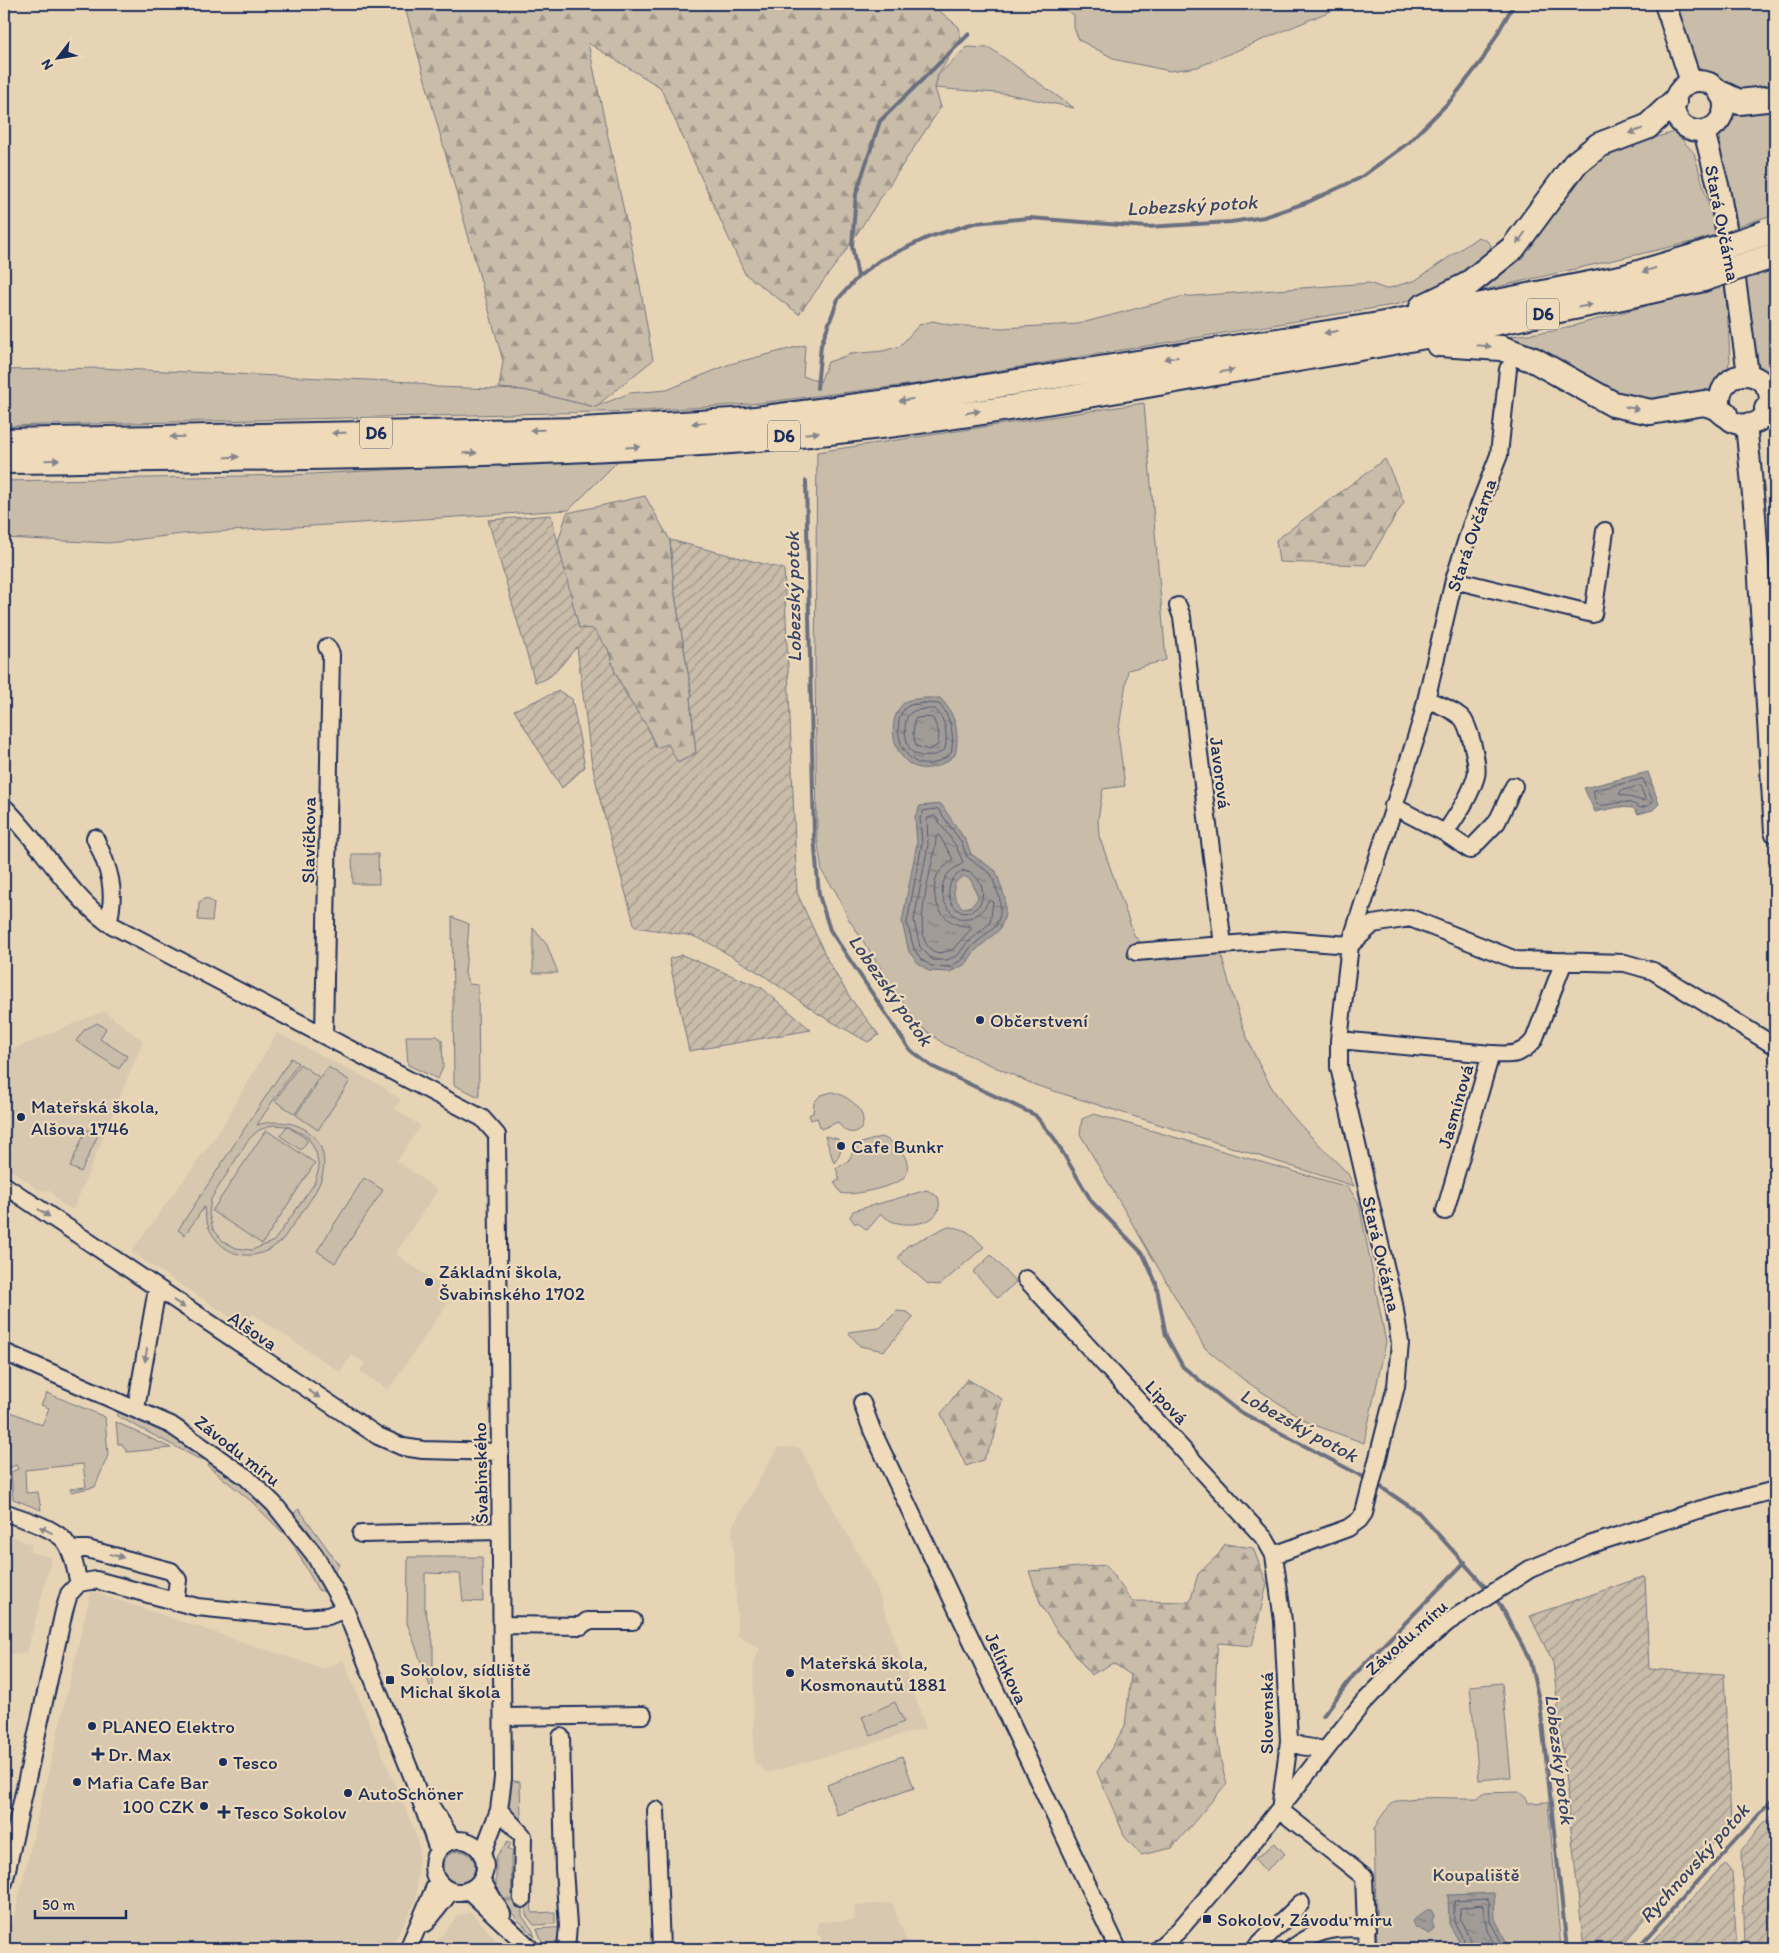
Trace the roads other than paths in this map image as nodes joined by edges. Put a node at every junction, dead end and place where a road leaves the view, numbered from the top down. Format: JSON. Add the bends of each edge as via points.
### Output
{"nodes":[{"id":1,"x":1665,"y":4,"type":"edge"},
{"id":2,"x":1691,"y":82,"type":"junction"},
{"id":3,"x":1722,"y":94,"type":"junction"},
{"id":4,"x":1775,"y":98,"type":"edge"},
{"id":5,"x":1674,"y":102,"type":"junction"},
{"id":6,"x":1704,"y":131,"type":"junction"},
{"id":7,"x":1770,"y":231,"type":"edge"},
{"id":8,"x":1774,"y":255,"type":"edge"},
{"id":9,"x":1381,"y":335,"type":"junction"},
{"id":10,"x":1508,"y":369,"type":"dead end"},
{"id":11,"x":1748,"y":374,"type":"junction"},
{"id":12,"x":1771,"y":406,"type":"edge"},
{"id":13,"x":1725,"y":414,"type":"junction"},
{"id":14,"x":1746,"y":424,"type":"junction"},
{"id":15,"x":4,"y":441,"type":"edge"},
{"id":16,"x":4,"y":461,"type":"edge"},
{"id":17,"x":1605,"y":531,"type":"dead end"},
{"id":18,"x":1454,"y":580,"type":"junction"},
{"id":19,"x":1178,"y":606,"type":"dead end"},
{"id":20,"x":327,"y":647,"type":"dead end"},
{"id":21,"x":1427,"y":700,"type":"junction"},
{"id":22,"x":1514,"y":786,"type":"dead end"},
{"id":23,"x":1393,"y":806,"type":"junction"},
{"id":24,"x":4,"y":807,"type":"edge"},
{"id":25,"x":1775,"y":832,"type":"edge"},
{"id":26,"x":1445,"y":833,"type":"junction"},
{"id":27,"x":95,"y":838,"type":"dead end"},
{"id":28,"x":108,"y":923,"type":"junction"},
{"id":29,"x":1350,"y":945,"type":"junction"},
{"id":30,"x":1222,"y":946,"type":"junction"},
{"id":31,"x":1136,"y":952,"type":"dead end"},
{"id":32,"x":1564,"y":961,"type":"junction"},
{"id":33,"x":324,"y":1035,"type":"junction"},
{"id":34,"x":1339,"y":1040,"type":"junction"},
{"id":35,"x":1775,"y":1043,"type":"edge"},
{"id":36,"x":1491,"y":1054,"type":"junction"},
{"id":37,"x":4,"y":1185,"type":"edge"},
{"id":38,"x":1445,"y":1211,"type":"dead end"},
{"id":39,"x":1026,"y":1279,"type":"dead end"},
{"id":40,"x":157,"y":1290,"type":"junction"},
{"id":41,"x":4,"y":1352,"type":"edge"},
{"id":42,"x":862,"y":1403,"type":"dead end"},
{"id":43,"x":136,"y":1408,"type":"junction"},
{"id":44,"x":500,"y":1452,"type":"junction"},
{"id":45,"x":1775,"y":1490,"type":"edge"},
{"id":46,"x":4,"y":1512,"type":"edge"},
{"id":47,"x":500,"y":1531,"type":"junction"},
{"id":48,"x":361,"y":1534,"type":"dead end"},
{"id":49,"x":1274,"y":1555,"type":"junction"},
{"id":50,"x":72,"y":1556,"type":"junction"},
{"id":51,"x":79,"y":1583,"type":"junction"},
{"id":52,"x":175,"y":1602,"type":"junction"},
{"id":53,"x":345,"y":1609,"type":"junction"},
{"id":54,"x":633,"y":1621,"type":"dead end"},
{"id":55,"x":502,"y":1625,"type":"junction"},
{"id":56,"x":643,"y":1715,"type":"dead end"},
{"id":57,"x":503,"y":1717,"type":"junction"},
{"id":58,"x":562,"y":1736,"type":"dead end"},
{"id":59,"x":1289,"y":1741,"type":"junction"},
{"id":60,"x":1325,"y":1750,"type":"junction"},
{"id":61,"x":412,"y":1778,"type":"junction"},
{"id":62,"x":499,"y":1810,"type":"junction"},
{"id":63,"x":656,"y":1810,"type":"dead end"},
{"id":64,"x":1280,"y":1810,"type":"junction"},
{"id":65,"x":453,"y":1841,"type":"junction"},
{"id":66,"x":470,"y":1843,"type":"junction"},
{"id":67,"x":438,"y":1850,"type":"junction"},
{"id":68,"x":482,"y":1854,"type":"junction"},
{"id":69,"x":481,"y":1880,"type":"junction"},
{"id":70,"x":438,"y":1882,"type":"junction"},
{"id":71,"x":4,"y":1884,"type":"edge"},
{"id":72,"x":468,"y":1890,"type":"junction"},
{"id":73,"x":452,"y":1891,"type":"junction"},
{"id":74,"x":522,"y":1899,"type":"dead end"},
{"id":75,"x":1300,"y":1902,"type":"dead end"},
{"id":76,"x":1367,"y":1929,"type":"junction"},
{"id":77,"x":516,"y":1937,"type":"junction"},
{"id":78,"x":411,"y":1944,"type":"edge"},
{"id":79,"x":531,"y":1949,"type":"edge"},
{"id":80,"x":566,"y":1949,"type":"edge"},
{"id":81,"x":661,"y":1949,"type":"edge"},
{"id":82,"x":1118,"y":1949,"type":"edge"},
{"id":83,"x":1158,"y":1949,"type":"edge"},
{"id":84,"x":1254,"y":1949,"type":"edge"},
{"id":85,"x":1291,"y":1949,"type":"edge"},
{"id":86,"x":1367,"y":1949,"type":"edge"}],
"edges":[{"from":1,"to":2,"type":"main road"},
{"from":2,"to":3,"type":"main road","via":[[1709,82]]},
{"from":2,"to":5,"type":"main road","via":[[1680,90]]},
{"from":3,"to":4,"type":"highway","via":[[1739,102]]},
{"from":3,"to":6,"type":"main road","via":[[1725,103],[1722,118],[1718,124]]},
{"from":5,"to":6,"type":"main road","via":[[1676,117],[1681,124],[1688,129]]},
{"from":5,"to":9,"type":"highway","one_way":true,"via":[[1647,127],[1599,145],[1575,164],[1513,248],[1482,275]]},
{"from":6,"to":11,"type":"main road","name":"Stará Ovčárna","via":[[1720,189]]},
{"from":7,"to":9,"type":"highway","number":"D6","one_way":true,"bridge":true,"via":[[1625,277]]},
{"from":9,"to":8,"type":"highway","number":"D6","one_way":true,"bridge":true,"via":[[1585,306],[1703,279]]},
{"from":9,"to":13,"type":"highway","one_way":true,"via":[[1501,348],[1534,360],[1613,404],[1651,412],[1704,403]]},
{"from":9,"to":15,"type":"highway","number":"D6","one_way":true,"via":[[748,420],[583,430]]},
{"from":16,"to":9,"type":"highway","number":"D6","one_way":true,"via":[[585,450],[747,440],[888,426],[1144,386]]},
{"from":10,"to":18,"type":"street","name":"Stará Ovčárna","via":[[1499,455]]},
{"from":11,"to":12,"type":"main road","via":[[1764,385]]},
{"from":11,"to":13,"type":"main road","via":[[1730,380],[1722,390],[1720,402]]},
{"from":12,"to":14,"type":"main road","via":[[1760,420]]},
{"from":13,"to":14,"type":"main road","via":[[1735,422]]},
{"from":14,"to":25,"type":"main road"},
{"from":17,"to":18,"type":"street","via":[[1593,614]]},
{"from":18,"to":21,"type":"street","name":"Stará Ovčárna"},
{"from":19,"to":30,"type":"street","name":"Javorová","via":[[1182,617]]},
{"from":20,"to":33,"type":"street","name":"Slavíčkova","via":[[330,654]]},
{"from":21,"to":23,"type":"street","name":"Stará Ovčárna"},
{"from":21,"to":26,"type":"street","via":[[1463,718],[1473,746],[1477,774],[1465,804]]},
{"from":22,"to":26,"type":"street","via":[[1497,822],[1470,850]]},
{"from":23,"to":26,"type":"street"},
{"from":23,"to":29,"type":"street","name":"Stará Ovčárna"},
{"from":24,"to":28,"type":"street","via":[[79,898]]},
{"from":27,"to":28,"type":"street","via":[[113,888]]},
{"from":28,"to":33,"type":"street"},
{"from":29,"to":30,"type":"street","via":[[1284,940]]},
{"from":29,"to":32,"type":"street","via":[[1373,924],[1410,918],[1516,960]]},
{"from":29,"to":34,"type":"street","name":"Stará Ovčárna"},
{"from":30,"to":31,"type":"street"},
{"from":32,"to":35,"type":"street","via":[[1625,963],[1653,971],[1770,1043]]},
{"from":32,"to":36,"type":"street","name":"Jasmínová","via":[[1534,1040],[1526,1050],[1512,1055]]},
{"from":33,"to":44,"type":"street","name":"Švabinského","via":[[482,1118],[497,1135]]},
{"from":34,"to":36,"type":"street"},
{"from":34,"to":49,"type":"street","name":"Stará Ovčárna","via":[[1338,1067],[1394,1304],[1400,1343],[1396,1386],[1364,1513],[1359,1520],[1348,1528]]},
{"from":36,"to":38,"type":"street","name":"Jasmínová"},
{"from":37,"to":40,"type":"street","name":"Alšova","one_way":true},
{"from":39,"to":49,"type":"street","name":"Lipová","via":[[1265,1539]]},
{"from":40,"to":43,"type":"street","one_way":true},
{"from":40,"to":44,"type":"street","name":"Alšova","one_way":true,"via":[[378,1436],[423,1450]]},
{"from":41,"to":43,"type":"street","name":"Závodu míru"},
{"from":42,"to":82,"type":"street","name":"Jelínkova"},
{"from":43,"to":53,"type":"street","name":"Závodu míru","via":[[171,1425],[212,1452],[260,1490],[309,1548]]},
{"from":44,"to":47,"type":"street","name":"Švabinského"},
{"from":45,"to":60,"type":"street","name":"Závodu míru","via":[[1698,1510],[1589,1545],[1530,1569],[1448,1622],[1416,1649],[1369,1697]]},
{"from":50,"to":46,"type":"street","one_way":true,"via":[[63,1539],[45,1528]]},
{"from":47,"to":48,"type":"street"},
{"from":47,"to":55,"type":"street","name":"Švabinského"},
{"from":49,"to":59,"type":"street","name":"Slovenská","via":[[1284,1621]]},
{"from":50,"to":51,"type":"street"},
{"from":50,"to":52,"type":"street","one_way":true,"via":[[79,1549],[87,1549],[171,1571],[178,1580]]},
{"from":51,"to":52,"type":"street","via":[[96,1580]]},
{"from":51,"to":71,"type":"street","via":[[69,1594],[64,1611]]},
{"from":52,"to":53,"type":"street","via":[[197,1608],[305,1618],[328,1616]]},
{"from":53,"to":61,"type":"street","name":"Závodu míru"},
{"from":54,"to":55,"type":"street","via":[[587,1622],[581,1626]]},
{"from":55,"to":57,"type":"street","name":"Švabinského"},
{"from":56,"to":57,"type":"street"},
{"from":57,"to":62,"type":"street","name":"Švabinského","via":[[503,1778]]},
{"from":58,"to":80,"type":"street"},
{"from":59,"to":60,"type":"street"},
{"from":59,"to":64,"type":"street","name":"Slovenská"},
{"from":60,"to":64,"type":"street","name":"Závodu míru"},
{"from":61,"to":65,"type":"street","name":"Závodu míru"},
{"from":61,"to":67,"type":"street","name":"Závodu míru"},
{"from":62,"to":66,"type":"street"},
{"from":62,"to":68,"type":"street","name":"Švabinského"},
{"from":62,"to":74,"type":"street","via":[[523,1836]]},
{"from":63,"to":81,"type":"street"},
{"from":64,"to":76,"type":"street","via":[[1364,1876]]},
{"from":64,"to":83,"type":"street","name":"Závodu míru","via":[[1180,1930]]},
{"from":65,"to":66,"type":"street"},
{"from":65,"to":67,"type":"street"},
{"from":66,"to":68,"type":"street"},
{"from":67,"to":70,"type":"street","via":[[432,1865]]},
{"from":68,"to":69,"type":"street","via":[[484,1871]]},
{"from":69,"to":72,"type":"street"},
{"from":69,"to":77,"type":"street"},
{"from":70,"to":73,"type":"street"},
{"from":70,"to":78,"type":"street"},
{"from":72,"to":73,"type":"street"},
{"from":72,"to":77,"type":"street"},
{"from":73,"to":78,"type":"street"},
{"from":75,"to":84,"type":"street"},
{"from":76,"to":85,"type":"street","via":[[1344,1927],[1325,1930]]},
{"from":76,"to":86,"type":"street"},
{"from":77,"to":79,"type":"street"}]}
